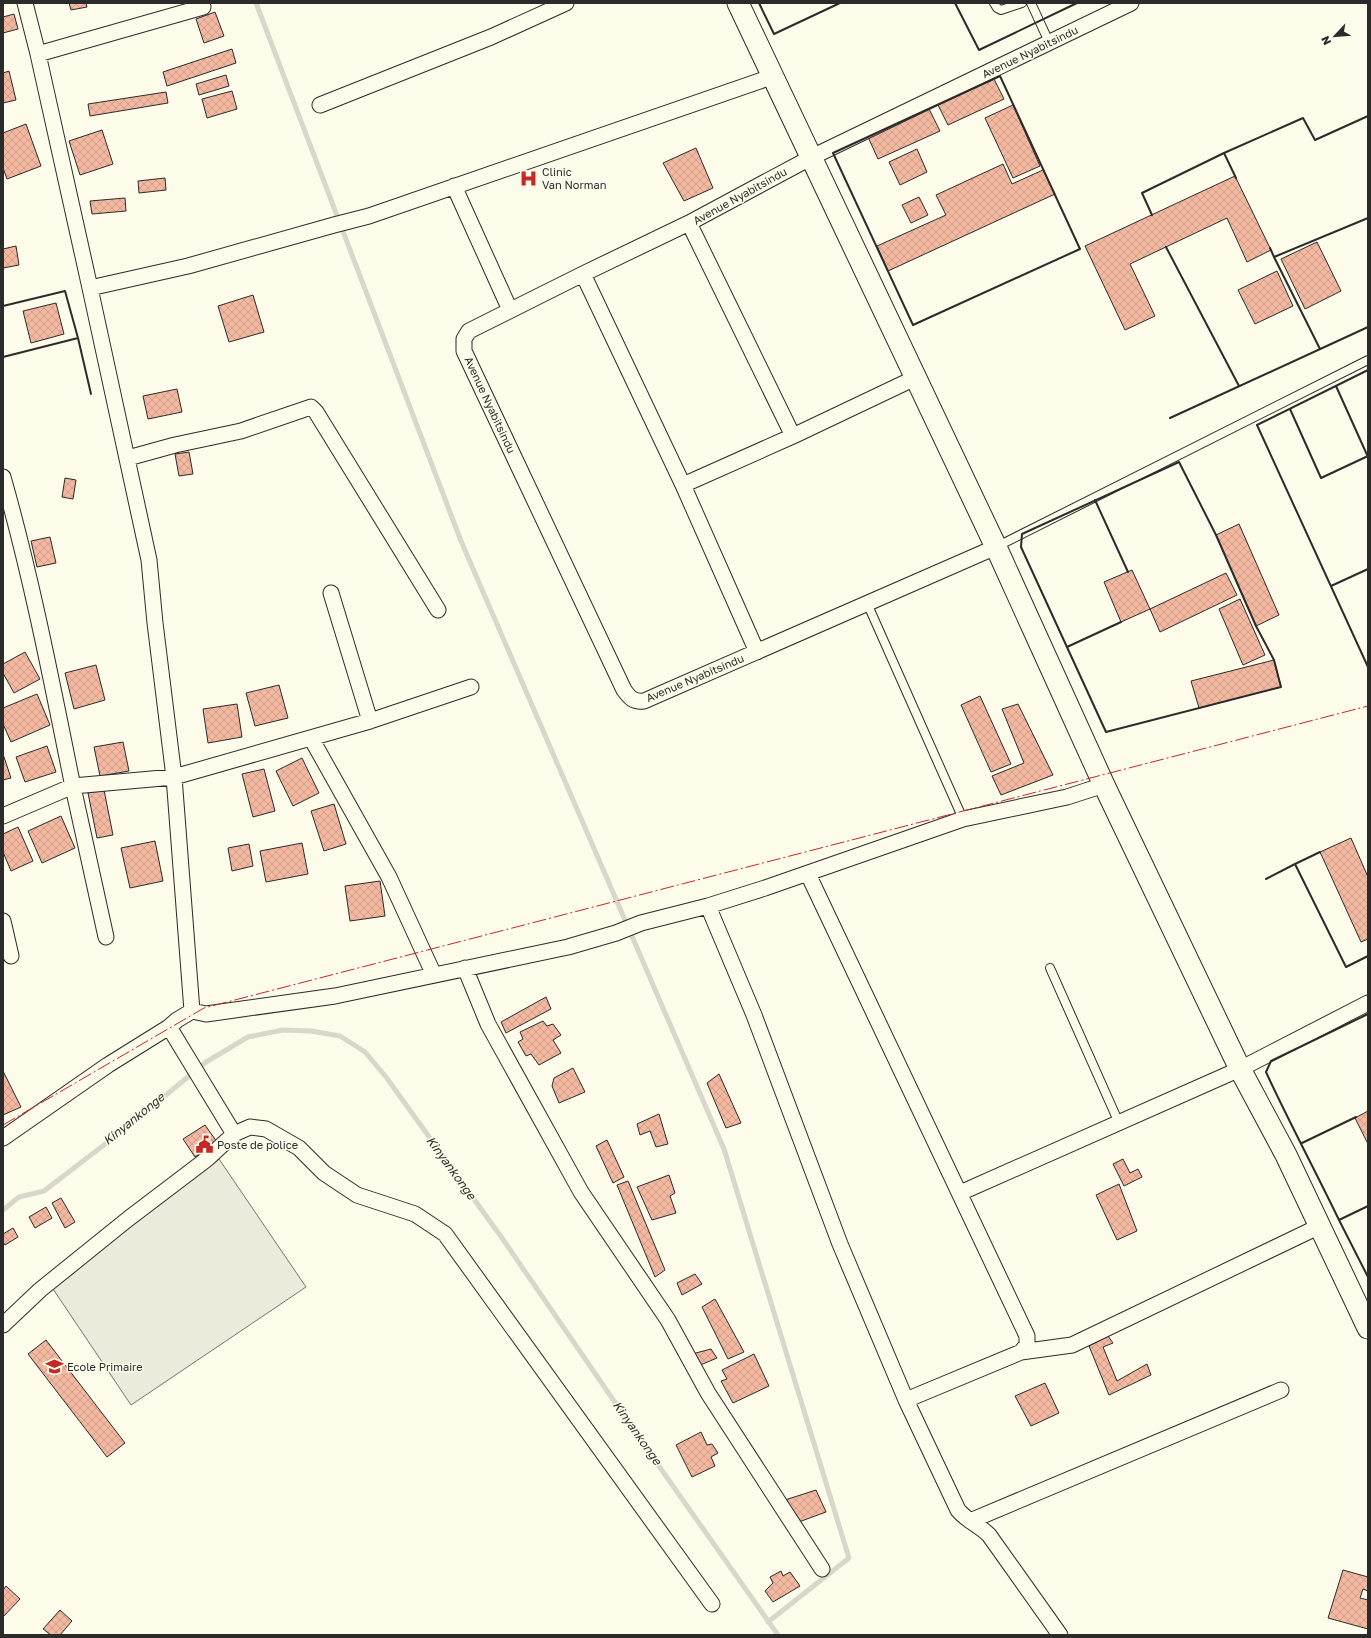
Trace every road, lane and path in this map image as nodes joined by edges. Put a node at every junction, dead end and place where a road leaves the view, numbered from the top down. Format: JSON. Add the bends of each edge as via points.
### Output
{"nodes":[{"id":1,"x":25,"y":3,"type":"edge"},
{"id":2,"x":566,"y":3,"type":"edge"},
{"id":3,"x":738,"y":3,"type":"edge"},
{"id":4,"x":994,"y":3,"type":"edge"},
{"id":5,"x":1022,"y":3,"type":"edge"},
{"id":6,"x":1031,"y":3,"type":"edge"},
{"id":7,"x":1131,"y":3,"type":"edge"},
{"id":8,"x":203,"y":7,"type":"dead end"},
{"id":9,"x":1049,"y":42,"type":"junction"},
{"id":10,"x":38,"y":54,"type":"junction"},
{"id":11,"x":774,"y":76,"type":"junction"},
{"id":12,"x":320,"y":105,"type":"dead end"},
{"id":13,"x":812,"y":157,"type":"junction"},
{"id":14,"x":454,"y":186,"type":"junction"},
{"id":15,"x":689,"y":223,"type":"junction"},
{"id":16,"x":583,"y":274,"type":"junction"},
{"id":17,"x":90,"y":288,"type":"junction"},
{"id":18,"x":510,"y":310,"type":"junction"},
{"id":19,"x":1368,"y":360,"type":"edge"},
{"id":20,"x":915,"y":378,"type":"junction"},
{"id":21,"x":793,"y":436,"type":"junction"},
{"id":22,"x":128,"y":458,"type":"junction"},
{"id":23,"x":3,"y":477,"type":"edge"},
{"id":24,"x":683,"y":485,"type":"junction"},
{"id":25,"x":9,"y":519,"type":"edge"},
{"id":26,"x":996,"y":547,"type":"junction"},
{"id":27,"x":331,"y":593,"type":"dead end"},
{"id":28,"x":867,"y":603,"type":"junction"},
{"id":29,"x":438,"y":610,"type":"dead end"},
{"id":30,"x":757,"y":652,"type":"junction"},
{"id":31,"x":471,"y":687,"type":"dead end"},
{"id":32,"x":370,"y":721,"type":"junction"},
{"id":33,"x":310,"y":738,"type":"junction"},
{"id":34,"x":174,"y":777,"type":"junction"},
{"id":35,"x":1104,"y":785,"type":"junction"},
{"id":36,"x":73,"y":786,"type":"junction"},
{"id":37,"x":3,"y":816,"type":"edge"},
{"id":38,"x":962,"y":819,"type":"junction"},
{"id":39,"x":808,"y":874,"type":"junction"},
{"id":40,"x":708,"y":906,"type":"junction"},
{"id":41,"x":3,"y":921,"type":"edge"},
{"id":42,"x":106,"y":937,"type":"dead end"},
{"id":43,"x":11,"y":956,"type":"dead end"},
{"id":44,"x":465,"y":968,"type":"junction"},
{"id":45,"x":1050,"y":968,"type":"dead end"},
{"id":46,"x":434,"y":975,"type":"junction"},
{"id":47,"x":1368,"y":1003,"type":"edge"},
{"id":48,"x":192,"y":1011,"type":"junction"},
{"id":49,"x":169,"y":1027,"type":"junction"},
{"id":50,"x":1240,"y":1069,"type":"junction"},
{"id":51,"x":1119,"y":1123,"type":"junction"},
{"id":52,"x":234,"y":1134,"type":"junction"},
{"id":53,"x":3,"y":1138,"type":"edge"},
{"id":54,"x":960,"y":1193,"type":"junction"},
{"id":55,"x":1320,"y":1226,"type":"junction"},
{"id":56,"x":3,"y":1325,"type":"edge"},
{"id":57,"x":1368,"y":1328,"type":"edge"},
{"id":58,"x":1021,"y":1352,"type":"junction"},
{"id":59,"x":1281,"y":1390,"type":"dead end"},
{"id":60,"x":906,"y":1400,"type":"junction"},
{"id":61,"x":970,"y":1521,"type":"junction"},
{"id":62,"x":822,"y":1569,"type":"dead end"},
{"id":63,"x":712,"y":1604,"type":"dead end"},
{"id":64,"x":1060,"y":1635,"type":"edge"}],
"edges":[{"from":1,"to":10,"type":"street"},
{"from":2,"to":12,"type":"street","via":[[491,37]]},
{"from":3,"to":11,"type":"street"},
{"from":4,"to":5,"type":"lane","via":[[1001,10]]},
{"from":6,"to":9,"type":"lane"},
{"from":7,"to":9,"type":"street","name":"Avenue Nyabitsindu"},
{"from":8,"to":10,"type":"street"},
{"from":9,"to":13,"type":"street","name":"Avenue Nyabitsindu"},
{"from":10,"to":17,"type":"street"},
{"from":11,"to":13,"type":"street"},
{"from":11,"to":14,"type":"street"},
{"from":13,"to":15,"type":"street","name":"Avenue Nyabitsindu"},
{"from":13,"to":20,"type":"street"},
{"from":14,"to":17,"type":"street","via":[[369,216],[188,266]]},
{"from":14,"to":18,"type":"street"},
{"from":15,"to":16,"type":"street","name":"Avenue Nyabitsindu"},
{"from":15,"to":21,"type":"street"},
{"from":16,"to":18,"type":"street","name":"Avenue Nyabitsindu"},
{"from":16,"to":24,"type":"street"},
{"from":17,"to":22,"type":"street"},
{"from":18,"to":30,"type":"street","name":"Avenue Nyabitsindu","via":[[470,331],[464,339],[464,351],[624,690],[637,702],[644,701]]},
{"from":19,"to":26,"type":"lane"},
{"from":20,"to":21,"type":"street"},
{"from":20,"to":26,"type":"street"},
{"from":21,"to":24,"type":"street"},
{"from":22,"to":29,"type":"street","via":[[241,431],[311,407]]},
{"from":22,"to":34,"type":"street","via":[[150,560]]},
{"from":23,"to":25,"type":"street"},
{"from":24,"to":30,"type":"street"},
{"from":25,"to":36,"type":"street","via":[[53,681]]},
{"from":26,"to":28,"type":"street","name":"Avenue Nyabitsindu"},
{"from":26,"to":35,"type":"street"},
{"from":27,"to":32,"type":"street"},
{"from":28,"to":30,"type":"street","name":"Avenue Nyabitsindu"},
{"from":28,"to":38,"type":"lane"},
{"from":31,"to":32,"type":"street"},
{"from":32,"to":33,"type":"street"},
{"from":33,"to":34,"type":"street"},
{"from":33,"to":46,"type":"street","via":[[389,877]]},
{"from":34,"to":36,"type":"street"},
{"from":34,"to":48,"type":"street"},
{"from":35,"to":38,"type":"street","via":[[1067,797]]},
{"from":35,"to":50,"type":"street"},
{"from":36,"to":37,"type":"street"},
{"from":36,"to":42,"type":"street"},
{"from":38,"to":39,"type":"street"},
{"from":39,"to":40,"type":"street"},
{"from":39,"to":54,"type":"street"},
{"from":40,"to":44,"type":"street","via":[[641,923],[568,947]]},
{"from":40,"to":60,"type":"street","via":[[754,1015],[840,1244]]},
{"from":41,"to":43,"type":"street"},
{"from":44,"to":46,"type":"street"},
{"from":44,"to":62,"type":"street","via":[[488,1024],[581,1192],[668,1320],[708,1393]]},
{"from":45,"to":51,"type":"lane"},
{"from":46,"to":48,"type":"street","via":[[335,996],[206,1014]]},
{"from":47,"to":50,"type":"street"},
{"from":48,"to":49,"type":"street"},
{"from":49,"to":52,"type":"street"},
{"from":49,"to":53,"type":"street","via":[[108,1065]]},
{"from":50,"to":51,"type":"street"},
{"from":50,"to":55,"type":"street"},
{"from":51,"to":54,"type":"street"},
{"from":52,"to":56,"type":"street","via":[[207,1159],[40,1290]]},
{"from":52,"to":63,"type":"street","via":[[250,1127],[266,1129],[299,1148],[324,1173],[357,1195],[415,1214],[445,1234]]},
{"from":54,"to":58,"type":"street","via":[[1027,1336],[1027,1345]]},
{"from":55,"to":57,"type":"street"},
{"from":55,"to":58,"type":"street","via":[[1072,1344]]},
{"from":58,"to":60,"type":"street"},
{"from":59,"to":61,"type":"street"},
{"from":60,"to":61,"type":"street","via":[[958,1510]]},
{"from":61,"to":64,"type":"street","via":[[981,1526],[989,1535]]}]}
